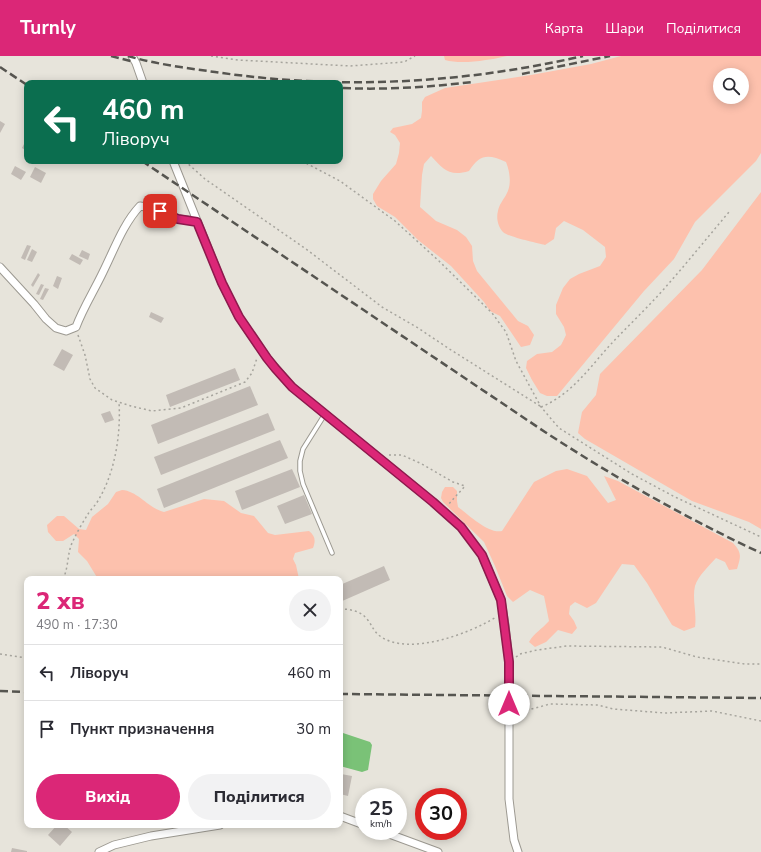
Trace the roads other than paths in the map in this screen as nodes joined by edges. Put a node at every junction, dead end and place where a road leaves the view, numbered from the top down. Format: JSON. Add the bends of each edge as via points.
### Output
{"nodes":[{"id":1,"x":132,"y":56,"type":"edge"},
{"id":2,"x":142,"y":80,"type":"edge"},
{"id":3,"x":174,"y":164,"type":"edge"},
{"id":4,"x":197,"y":222,"type":"junction"},
{"id":5,"x":0,"y":267,"type":"edge"},
{"id":6,"x":325,"y":414,"type":"junction"},
{"id":7,"x":332,"y":553,"type":"dead end"},
{"id":8,"x":343,"y":817,"type":"edge"},
{"id":9,"x":355,"y":822,"type":"edge"},
{"id":10,"x":201,"y":828,"type":"edge"},
{"id":11,"x":405,"y":840,"type":"edge"},
{"id":12,"x":99,"y":852,"type":"edge"},
{"id":13,"x":438,"y":852,"type":"edge"},
{"id":14,"x":518,"y":852,"type":"edge"}],
"edges":[{"from":1,"to":2,"type":"street"},
{"from":3,"to":4,"type":"street"},
{"from":4,"to":5,"type":"street","via":[[178,219],[140,206],[118,241],[76,327],[66,331],[56,328],[46,319]]},
{"from":4,"to":6,"type":"street","via":[[239,317],[262,351],[292,387]]},
{"from":6,"to":7,"type":"lane","via":[[303,449],[300,471]]},
{"from":6,"to":14,"type":"street","via":[[444,511],[461,527],[482,555],[501,600],[509,662],[509,799]]},
{"from":8,"to":9,"type":"street"},
{"from":10,"to":12,"type":"street","via":[[151,836],[114,845]]},
{"from":11,"to":13,"type":"street"}]}
